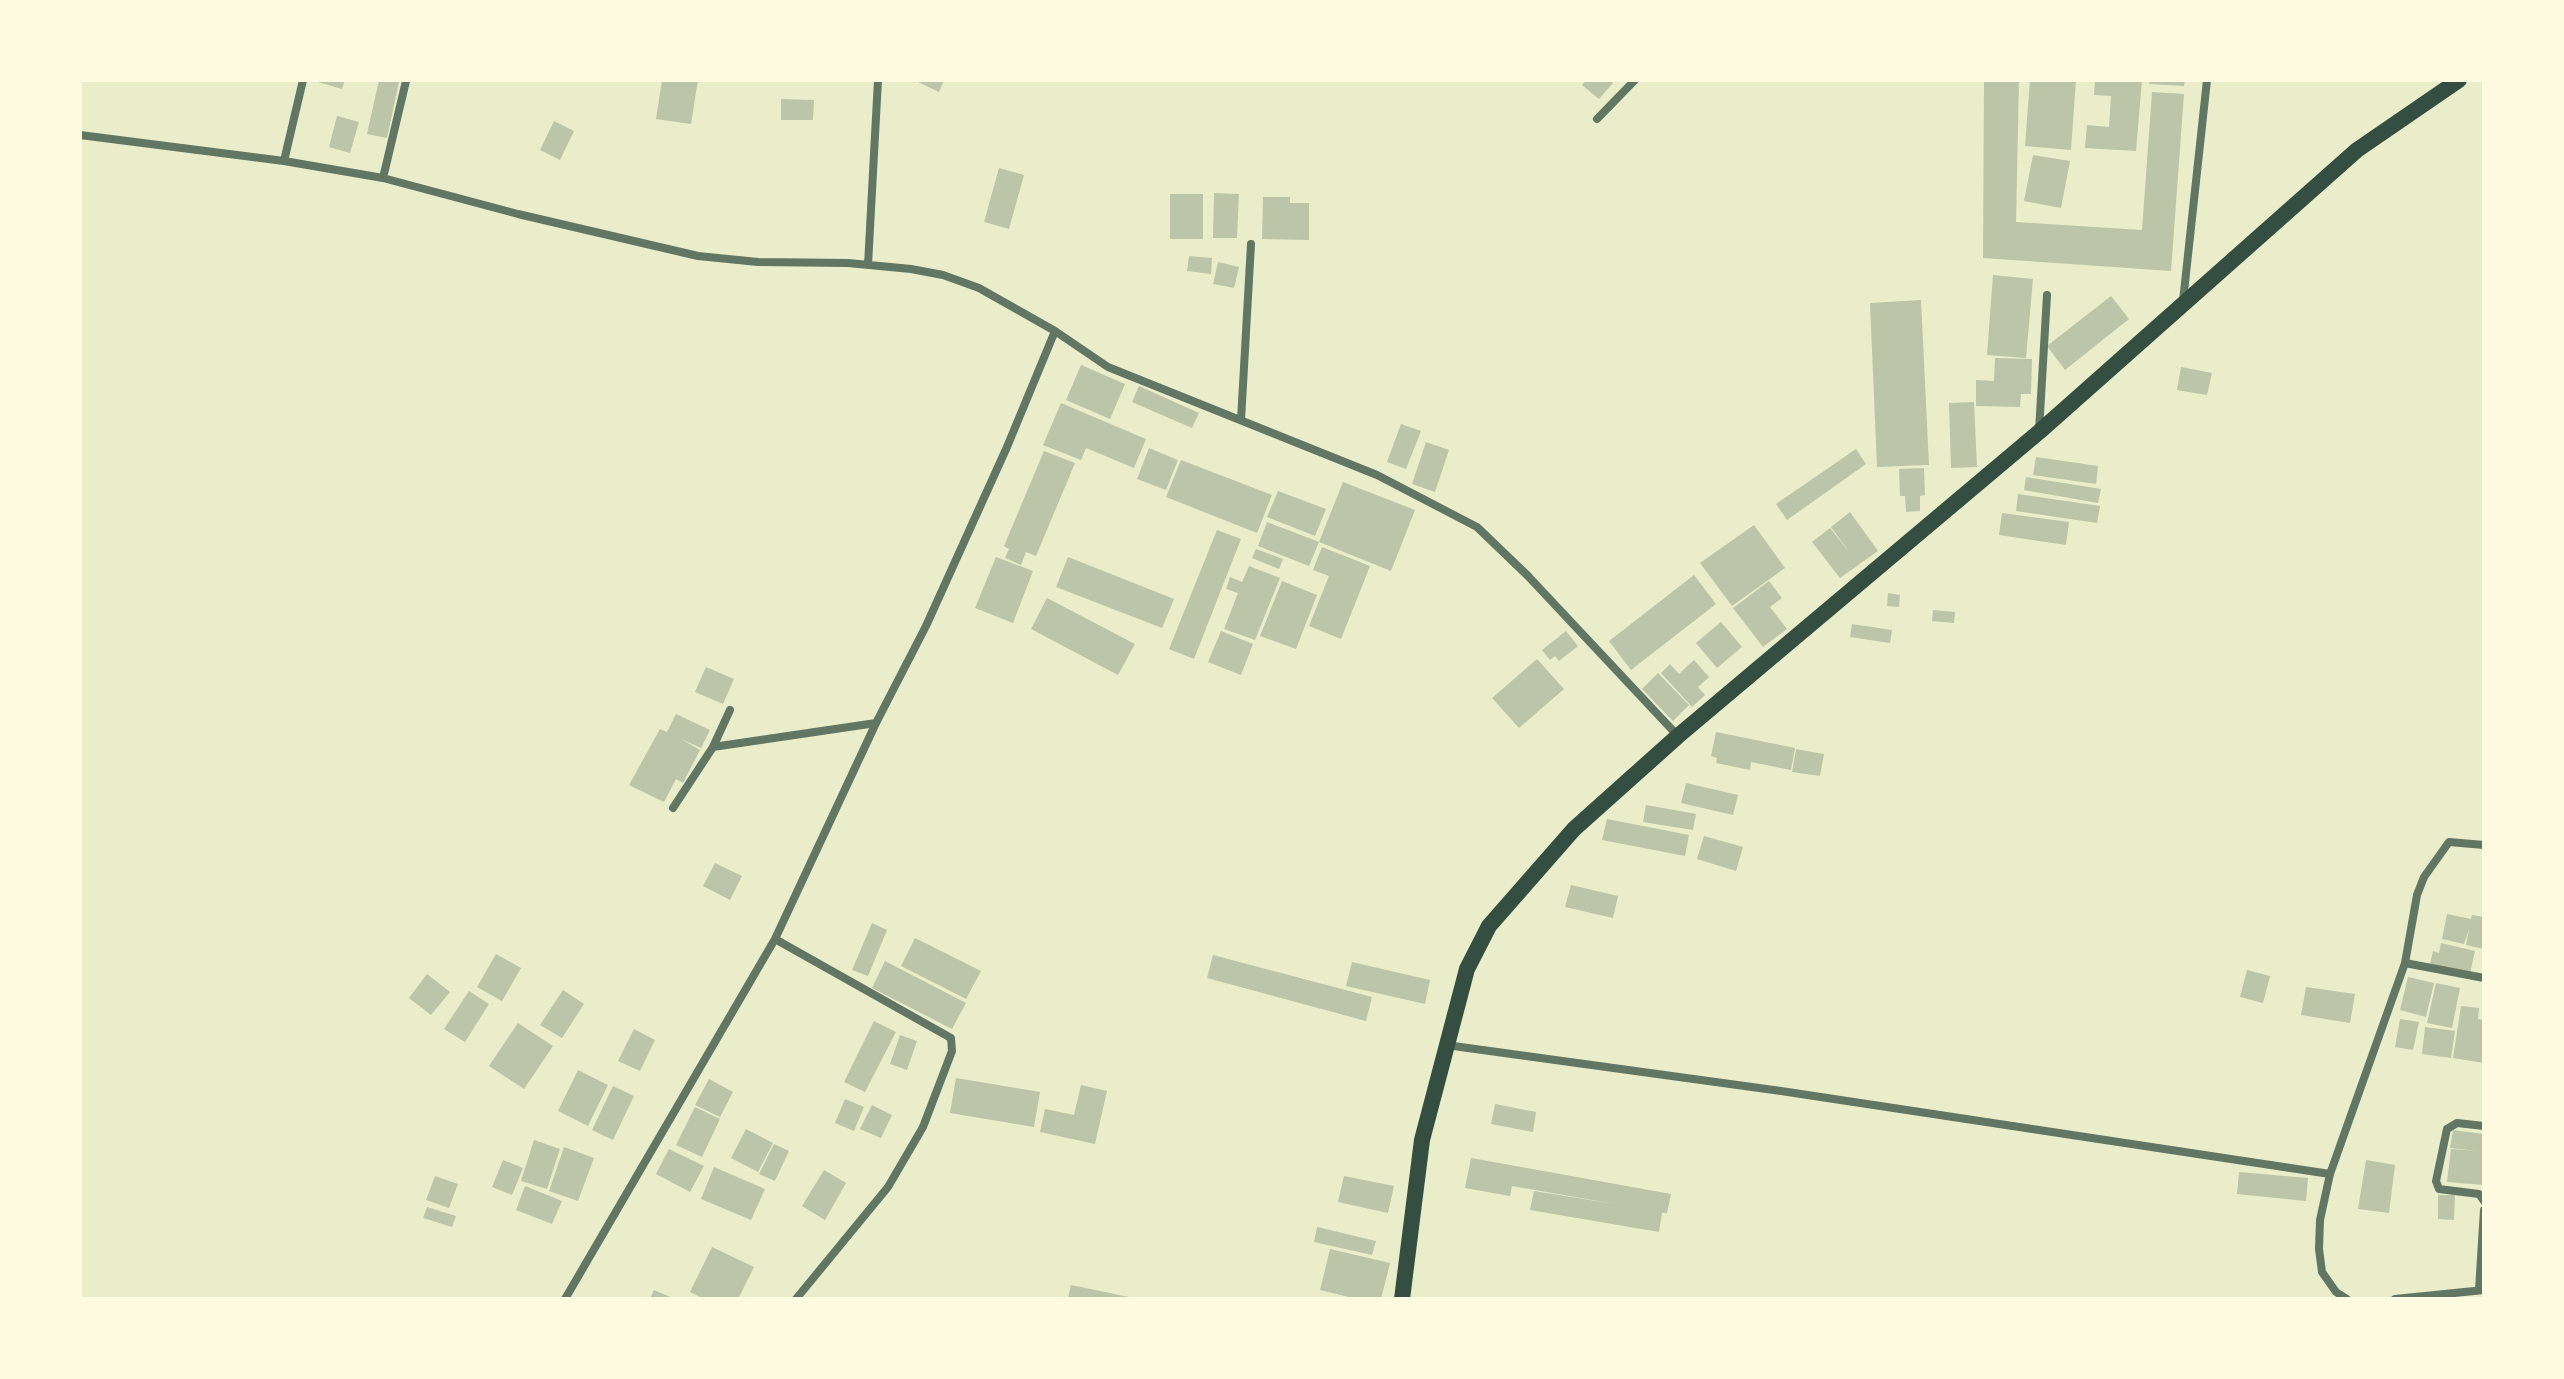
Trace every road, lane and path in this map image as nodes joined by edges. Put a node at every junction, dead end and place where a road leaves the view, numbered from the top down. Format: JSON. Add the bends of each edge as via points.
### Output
{"nodes":[{"id":1,"x":303,"y":80,"type":"edge"},
{"id":2,"x":878,"y":80,"type":"edge"},
{"id":3,"x":1635,"y":80,"type":"edge"},
{"id":4,"x":2207,"y":80,"type":"edge"},
{"id":5,"x":2459,"y":80,"type":"edge"},
{"id":6,"x":406,"y":81,"type":"edge"},
{"id":7,"x":1597,"y":119,"type":"dead end"},
{"id":8,"x":80,"y":135,"type":"edge"},
{"id":9,"x":284,"y":161,"type":"junction"},
{"id":10,"x":383,"y":178,"type":"junction"},
{"id":11,"x":1251,"y":244,"type":"dead end"},
{"id":12,"x":868,"y":265,"type":"junction"},
{"id":13,"x":2047,"y":295,"type":"dead end"},
{"id":14,"x":2183,"y":305,"type":"junction"},
{"id":15,"x":1055,"y":331,"type":"junction"},
{"id":16,"x":1241,"y":420,"type":"junction"},
{"id":17,"x":2039,"y":432,"type":"junction"},
{"id":18,"x":730,"y":710,"type":"dead end"},
{"id":19,"x":876,"y":723,"type":"junction"},
{"id":20,"x":1678,"y":736,"type":"junction"},
{"id":21,"x":713,"y":747,"type":"junction"},
{"id":22,"x":673,"y":808,"type":"dead end"},
{"id":23,"x":2484,"y":845,"type":"edge"},
{"id":24,"x":775,"y":939,"type":"junction"},
{"id":25,"x":2405,"y":963,"type":"junction"},
{"id":26,"x":2484,"y":978,"type":"edge"},
{"id":27,"x":1446,"y":1045,"type":"junction"},
{"id":28,"x":2484,"y":1126,"type":"edge"},
{"id":29,"x":2330,"y":1174,"type":"junction"},
{"id":30,"x":2484,"y":1201,"type":"edge"},
{"id":31,"x":2484,"y":1210,"type":"edge"},
{"id":32,"x":2482,"y":1290,"type":"edge"},
{"id":33,"x":565,"y":1299,"type":"edge"},
{"id":34,"x":796,"y":1299,"type":"edge"},
{"id":35,"x":1402,"y":1299,"type":"edge"},
{"id":36,"x":2347,"y":1299,"type":"edge"},
{"id":37,"x":2395,"y":1299,"type":"edge"}],
"edges":[{"from":1,"to":9,"type":"street"},
{"from":2,"to":12,"type":"street"},
{"from":3,"to":7,"type":"street"},
{"from":4,"to":14,"type":"street"},
{"from":5,"to":14,"type":"main road","via":[[2357,150]]},
{"from":6,"to":10,"type":"street"},
{"from":8,"to":9,"type":"street"},
{"from":9,"to":10,"type":"street"},
{"from":10,"to":12,"type":"street","via":[[698,256]]},
{"from":11,"to":16,"type":"street"},
{"from":12,"to":15,"type":"street","via":[[943,275],[979,288]]},
{"from":13,"to":17,"type":"street"},
{"from":14,"to":17,"type":"main road"},
{"from":15,"to":16,"type":"street","via":[[1108,367]]},
{"from":15,"to":19,"type":"street","via":[[926,626]]},
{"from":16,"to":20,"type":"street","via":[[1377,475],[1477,527]]},
{"from":17,"to":20,"type":"main road"},
{"from":18,"to":21,"type":"street"},
{"from":19,"to":21,"type":"street"},
{"from":19,"to":24,"type":"street"},
{"from":20,"to":27,"type":"main road","via":[[1574,829],[1489,926],[1467,969]]},
{"from":21,"to":22,"type":"street"},
{"from":23,"to":25,"type":"street","via":[[2449,842],[2435,860],[2417,895]]},
{"from":24,"to":33,"type":"street"},
{"from":24,"to":34,"type":"street","via":[[953,1042],[923,1127],[888,1187]]},
{"from":25,"to":26,"type":"street"},
{"from":25,"to":29,"type":"street"},
{"from":27,"to":29,"type":"street"},
{"from":27,"to":35,"type":"main road","via":[[1422,1140]]},
{"from":28,"to":30,"type":"street","via":[[2457,1123],[2447,1129],[2436,1181],[2439,1189],[2479,1194]]},
{"from":29,"to":36,"type":"street","via":[[2320,1220],[2322,1272]]},
{"from":31,"to":32,"type":"street"},
{"from":32,"to":37,"type":"street"}]}
